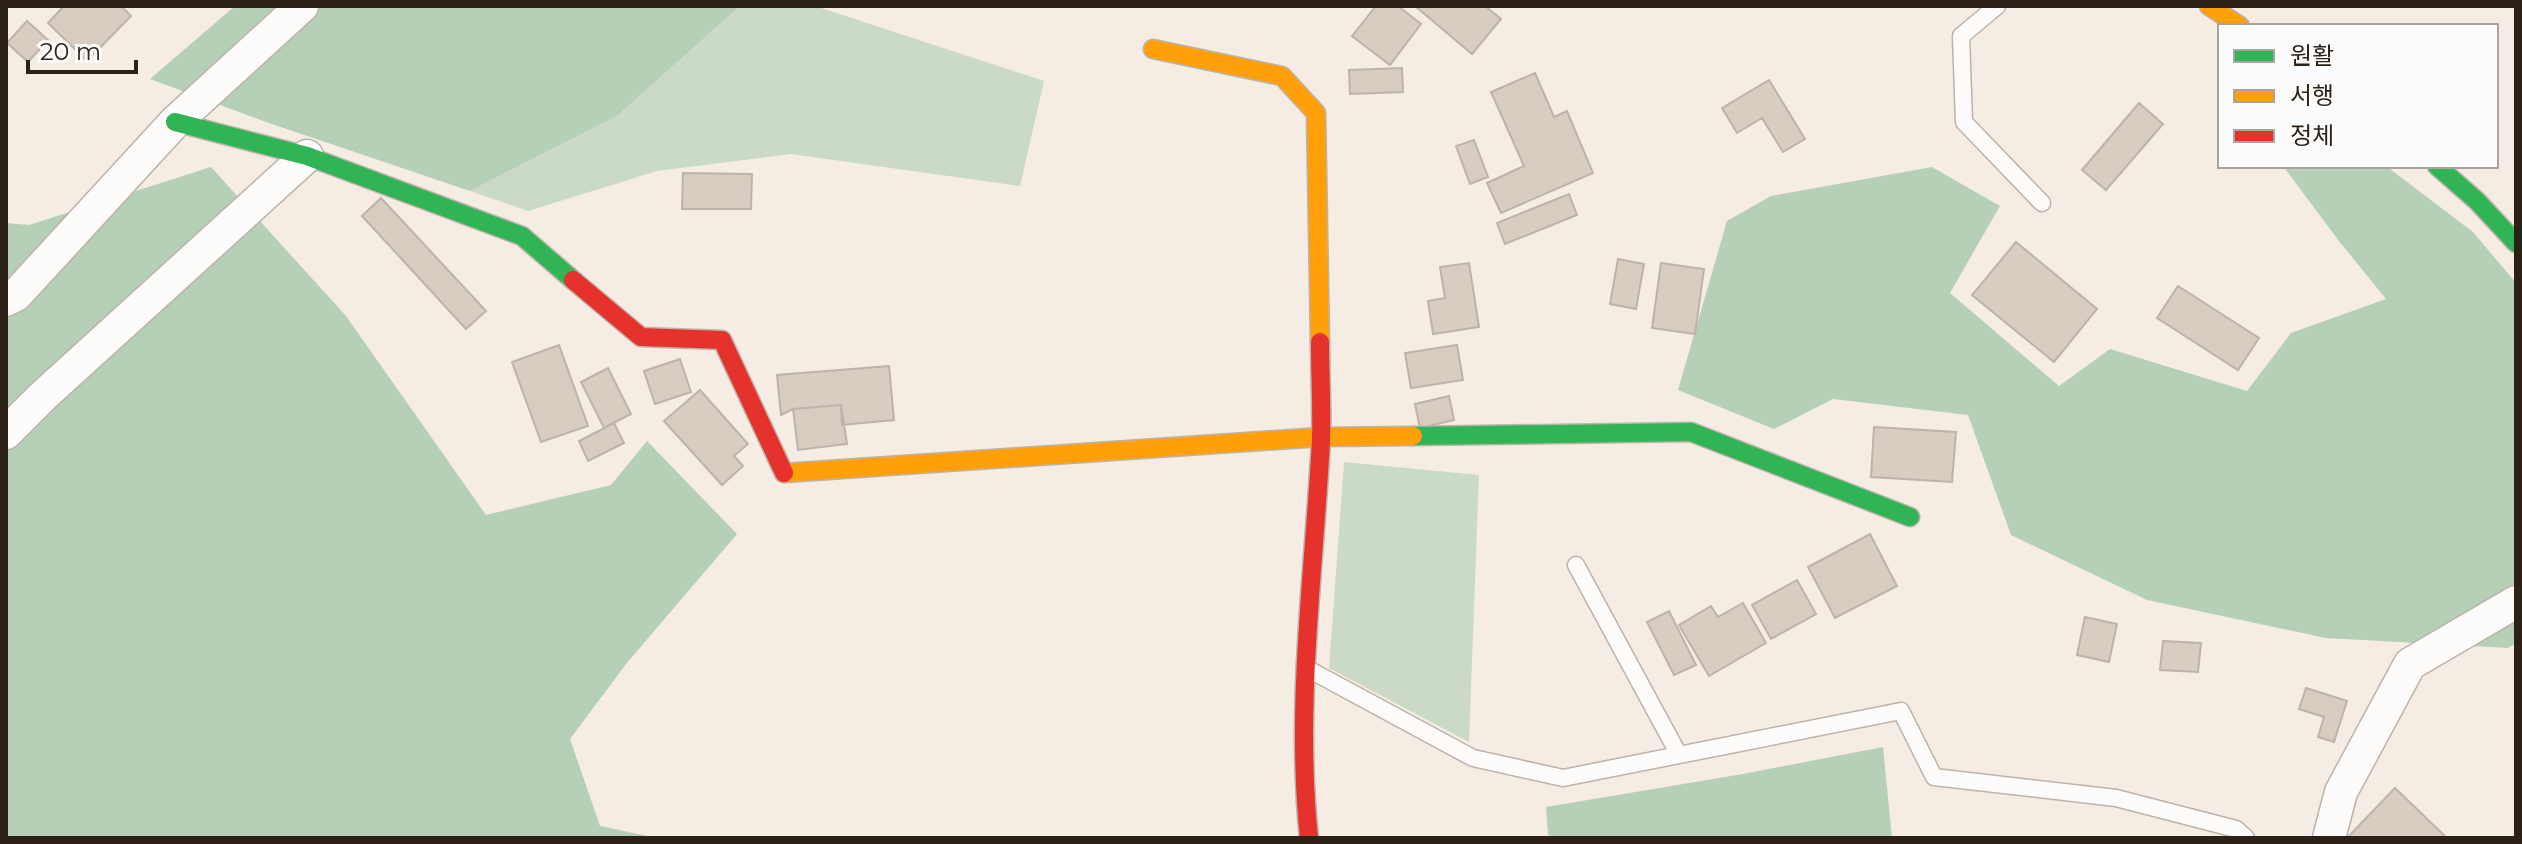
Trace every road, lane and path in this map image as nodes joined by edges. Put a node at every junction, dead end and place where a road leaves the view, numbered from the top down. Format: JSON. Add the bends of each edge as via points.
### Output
{"nodes":[{"id":1,"x":302,"y":6,"type":"edge"},
{"id":2,"x":1997,"y":6,"type":"edge"},
{"id":3,"x":2209,"y":6,"type":"edge"},
{"id":4,"x":2237,"y":24,"type":"edge"},
{"id":5,"x":1153,"y":49,"type":"dead end"},
{"id":6,"x":175,"y":122,"type":"junction"},
{"id":7,"x":307,"y":156,"type":"junction"},
{"id":8,"x":2439,"y":168,"type":"edge"},
{"id":9,"x":2042,"y":203,"type":"dead end"},
{"id":10,"x":2516,"y":243,"type":"edge"},
{"id":11,"x":6,"y":300,"type":"edge"},
{"id":12,"x":6,"y":433,"type":"edge"},
{"id":13,"x":1321,"y":437,"type":"junction"},
{"id":14,"x":1910,"y":517,"type":"dead end"},
{"id":15,"x":1576,"y":565,"type":"dead end"},
{"id":16,"x":2516,"y":602,"type":"edge"},
{"id":17,"x":1304,"y":667,"type":"junction"},
{"id":18,"x":1679,"y":755,"type":"junction"},
{"id":19,"x":1309,"y":838,"type":"edge"},
{"id":20,"x":2246,"y":838,"type":"edge"},
{"id":21,"x":2329,"y":838,"type":"edge"}],
"edges":[{"from":1,"to":6,"type":"street"},
{"from":2,"to":9,"type":"lane","via":[[1961,36],[1964,122]]},
{"from":3,"to":4,"type":"street"},
{"from":5,"to":13,"type":"street","via":[[1282,76],[1316,113]]},
{"from":6,"to":7,"type":"street"},
{"from":6,"to":11,"type":"street"},
{"from":7,"to":12,"type":"street"},
{"from":7,"to":13,"type":"street","via":[[522,236],[641,337],[722,340],[783,473]]},
{"from":8,"to":10,"type":"street"},
{"from":13,"to":14,"type":"street","via":[[1691,432]]},
{"from":13,"to":17,"type":"street"},
{"from":15,"to":18,"type":"lane"},
{"from":16,"to":21,"type":"street","via":[[2410,664],[2341,792]]},
{"from":17,"to":18,"type":"lane","via":[[1473,758],[1563,778]]},
{"from":17,"to":19,"type":"street","via":[[1303,780]]},
{"from":18,"to":20,"type":"lane","via":[[1901,711],[1934,777],[2116,798],[2236,829]]}]}
